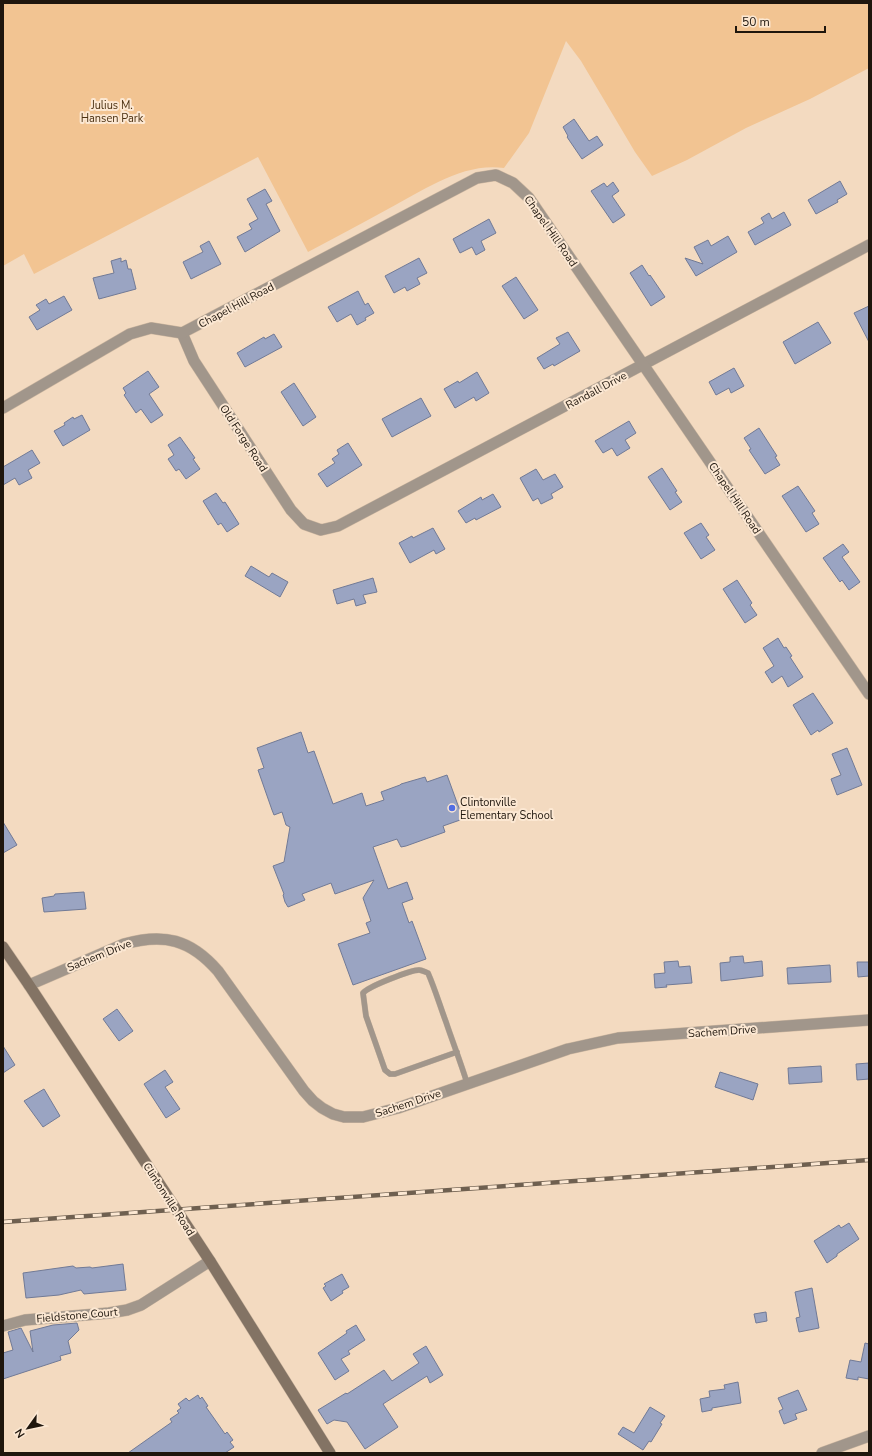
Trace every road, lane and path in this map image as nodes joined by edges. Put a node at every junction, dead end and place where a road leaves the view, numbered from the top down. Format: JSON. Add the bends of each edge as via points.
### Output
{"nodes":[{"id":1,"x":869,"y":245,"type":"edge"},
{"id":2,"x":182,"y":333,"type":"junction"},
{"id":3,"x":644,"y":365,"type":"junction"},
{"id":4,"x":3,"y":408,"type":"edge"},
{"id":5,"x":321,"y":530,"type":"joint"},
{"id":6,"x":869,"y":694,"type":"edge"},
{"id":7,"x":3,"y":947,"type":"edge"},
{"id":8,"x":30,"y":985,"type":"junction"},
{"id":9,"x":869,"y":1020,"type":"edge"},
{"id":10,"x":457,"y":1052,"type":"junction"},
{"id":11,"x":467,"y":1083,"type":"junction"},
{"id":12,"x":210,"y":1261,"type":"junction"},
{"id":13,"x":3,"y":1326,"type":"edge"},
{"id":14,"x":869,"y":1436,"type":"edge"},
{"id":15,"x":330,"y":1453,"type":"edge"},
{"id":16,"x":822,"y":1453,"type":"edge"}],
"edges":[{"from":1,"to":3,"type":"street","name":"Randall Drive"},
{"from":2,"to":3,"type":"street","name":"Chapel Hill Road","via":[[477,178],[496,175],[513,183],[529,198]]},
{"from":2,"to":4,"type":"street","via":[[151,328],[130,334]]},
{"from":2,"to":5,"type":"street","name":"Old Forge Road","via":[[194,361],[291,510],[304,524]]},
{"from":3,"to":5,"type":"street","name":"Randall Drive","via":[[338,526]]},
{"from":3,"to":6,"type":"street","name":"Chapel Hill Road"},
{"from":7,"to":8,"type":"main road","name":"Clintonville Road"},
{"from":8,"to":11,"type":"street","name":"Sachem Drive","via":[[124,944],[150,938],[170,940],[198,951],[212,964],[304,1091],[313,1102],[333,1114],[363,1117],[398,1108]]},
{"from":8,"to":12,"type":"main road","name":"Clintonville Road"},
{"from":9,"to":11,"type":"street","name":"Sachem Drive","via":[[618,1038],[568,1049]]},
{"from":10,"to":10,"type":"lane","via":[[428,973],[418,970],[382,982],[363,993],[366,1016],[385,1070],[390,1074]]},
{"from":10,"to":11,"type":"lane"},
{"from":12,"to":13,"type":"street","name":"Fieldstone Court","via":[[141,1305],[127,1310],[25,1320]]},
{"from":12,"to":15,"type":"main road","name":"Clintonville Road"},
{"from":14,"to":16,"type":"street"}]}
